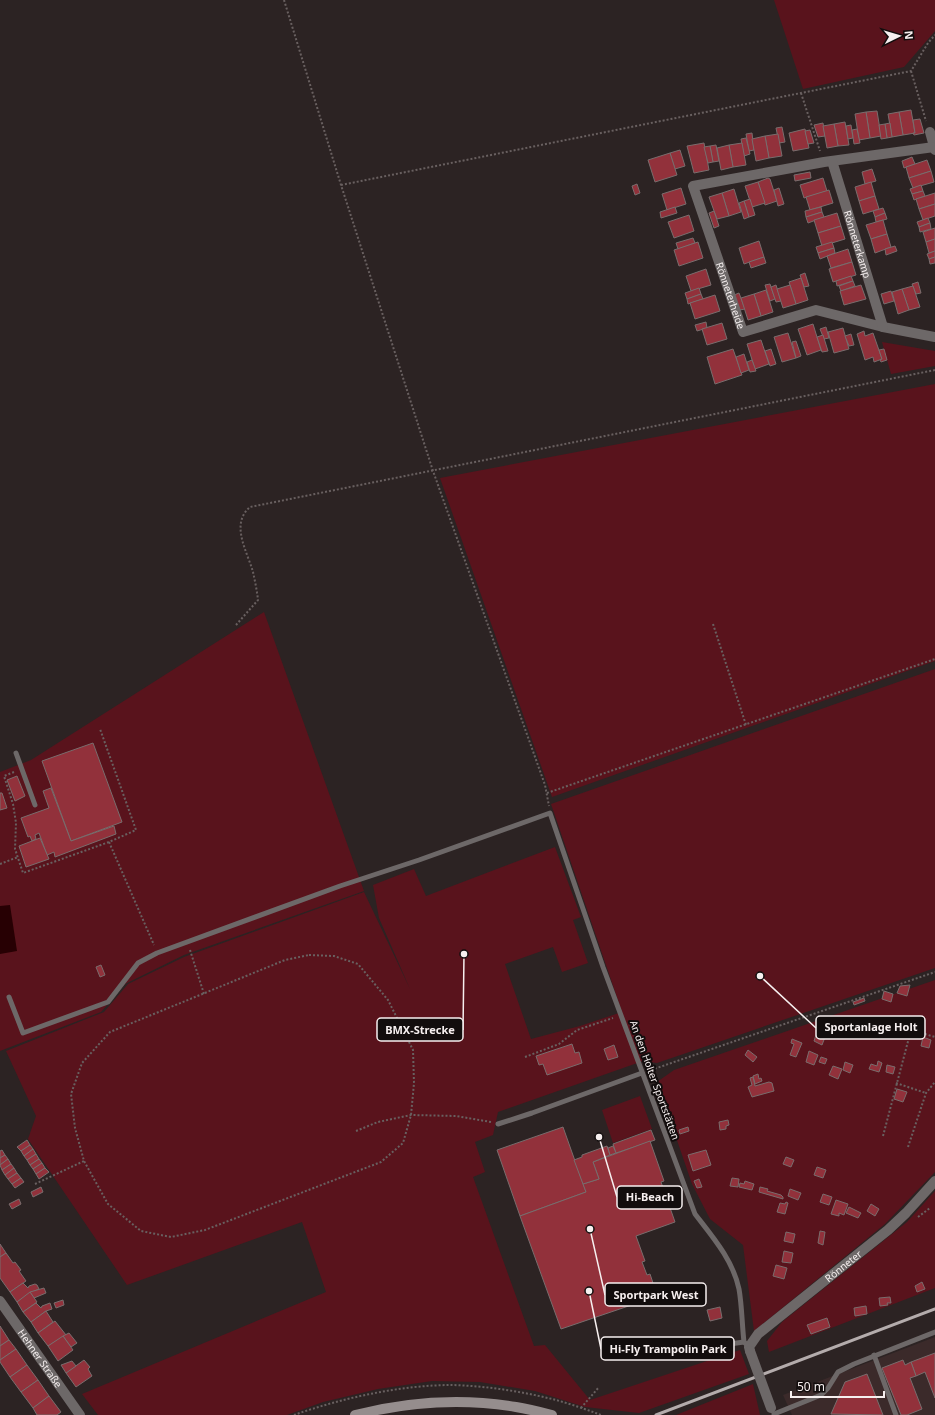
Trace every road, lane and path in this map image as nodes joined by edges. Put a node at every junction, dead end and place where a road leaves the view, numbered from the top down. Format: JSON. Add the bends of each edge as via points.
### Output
{"nodes":[{"id":1,"x":284,"y":0,"type":"edge"},
{"id":2,"x":935,"y":35,"type":"edge"},
{"id":3,"x":911,"y":71,"type":"junction"},
{"id":4,"x":801,"y":92,"type":"junction"},
{"id":5,"x":930,"y":132,"type":"joint"},
{"id":6,"x":935,"y":149,"type":"edge"},
{"id":7,"x":828,"y":161,"type":"junction"},
{"id":8,"x":341,"y":185,"type":"junction"},
{"id":9,"x":883,"y":327,"type":"junction"},
{"id":10,"x":935,"y":337,"type":"edge"},
{"id":11,"x":935,"y":370,"type":"edge"},
{"id":12,"x":433,"y":471,"type":"junction"},
{"id":13,"x":713,"y":624,"type":"dead end"},
{"id":14,"x":236,"y":626,"type":"dead end"},
{"id":15,"x":935,"y":660,"type":"edge"},
{"id":16,"x":746,"y":725,"type":"junction"},
{"id":17,"x":100,"y":729,"type":"dead end"},
{"id":18,"x":16,"y":753,"type":"dead end"},
{"id":19,"x":22,"y":768,"type":"junction"},
{"id":20,"x":546,"y":793,"type":"junction"},
{"id":21,"x":35,"y":805,"type":"dead end"},
{"id":22,"x":550,"y":813,"type":"junction"},
{"id":23,"x":109,"y":842,"type":"junction"},
{"id":24,"x":18,"y":857,"type":"junction"},
{"id":25,"x":0,"y":864,"type":"edge"},
{"id":26,"x":188,"y":941,"type":"junction"},
{"id":27,"x":157,"y":953,"type":"junction"},
{"id":28,"x":935,"y":972,"type":"edge"},
{"id":29,"x":204,"y":994,"type":"junction"},
{"id":30,"x":9,"y":997,"type":"dead end"},
{"id":31,"x":622,"y":1015,"type":"junction"},
{"id":32,"x":935,"y":1037,"type":"edge"},
{"id":33,"x":525,"y":1057,"type":"dead end"},
{"id":34,"x":642,"y":1073,"type":"junction"},
{"id":35,"x":935,"y":1082,"type":"edge"},
{"id":36,"x":896,"y":1083,"type":"junction"},
{"id":37,"x":926,"y":1093,"type":"junction"},
{"id":38,"x":411,"y":1115,"type":"junction"},
{"id":39,"x":498,"y":1124,"type":"joint"},
{"id":40,"x":356,"y":1131,"type":"dead end"},
{"id":41,"x":882,"y":1136,"type":"dead end"},
{"id":42,"x":908,"y":1147,"type":"dead end"},
{"id":43,"x":84,"y":1160,"type":"junction"},
{"id":44,"x":935,"y":1181,"type":"edge"},
{"id":45,"x":35,"y":1184,"type":"dead end"},
{"id":46,"x":0,"y":1301,"type":"edge"},
{"id":47,"x":935,"y":1332,"type":"edge"},
{"id":48,"x":715,"y":1346,"type":"dead end"},
{"id":49,"x":748,"y":1346,"type":"junction"},
{"id":50,"x":874,"y":1356,"type":"junction"},
{"id":51,"x":598,"y":1387,"type":"dead end"},
{"id":52,"x":553,"y":1399,"type":"dead end"},
{"id":53,"x":581,"y":1408,"type":"junction"},
{"id":54,"x":773,"y":1413,"type":"edge"},
{"id":55,"x":80,"y":1415,"type":"edge"},
{"id":56,"x":355,"y":1415,"type":"edge"},
{"id":57,"x":552,"y":1415,"type":"edge"},
{"id":58,"x":601,"y":1415,"type":"edge"},
{"id":59,"x":896,"y":1415,"type":"edge"}],
"edges":[{"from":1,"to":8,"type":"path"},
{"from":2,"to":3,"type":"path"},
{"from":3,"to":4,"type":"path"},
{"from":3,"to":5,"type":"path"},
{"from":4,"to":7,"type":"path"},
{"from":4,"to":8,"type":"path"},
{"from":5,"to":6,"type":"street"},
{"from":6,"to":7,"type":"street"},
{"from":7,"to":9,"type":"street","name":"Rönneterkamp"},
{"from":7,"to":9,"type":"street","name":"Rönneterheide","via":[[693,186],[742,332],[816,310]]},
{"from":8,"to":12,"type":"path"},
{"from":9,"to":10,"type":"street","name":"Rönneterheide"},
{"from":11,"to":12,"type":"path"},
{"from":12,"to":14,"type":"path","via":[[250,507],[244,512],[240,524],[241,538],[253,573],[258,600]]},
{"from":12,"to":20,"type":"path"},
{"from":13,"to":16,"type":"path"},
{"from":15,"to":16,"type":"path"},
{"from":16,"to":20,"type":"path"},
{"from":17,"to":23,"type":"path","via":[[136,830]]},
{"from":18,"to":19,"type":"lane"},
{"from":19,"to":21,"type":"lane"},
{"from":19,"to":24,"type":"path","via":[[4,776],[14,804],[15,849]]},
{"from":20,"to":22,"type":"path"},
{"from":22,"to":26,"type":"lane"},
{"from":22,"to":31,"type":"lane","name":"An den Holter Sportstätten"},
{"from":23,"to":24,"type":"path","via":[[24,873]]},
{"from":23,"to":27,"type":"path"},
{"from":24,"to":25,"type":"path"},
{"from":26,"to":27,"type":"lane"},
{"from":26,"to":29,"type":"path"},
{"from":27,"to":30,"type":"lane","via":[[138,963],[108,1002],[23,1033]]},
{"from":28,"to":34,"type":"path"},
{"from":29,"to":38,"type":"path","via":[[285,960],[309,955],[334,956],[358,964],[388,1000],[413,1050],[414,1083]]},
{"from":29,"to":43,"type":"path","via":[[110,1032],[82,1063],[71,1094],[75,1128]]},
{"from":31,"to":33,"type":"path","via":[[577,1030],[559,1044]]},
{"from":31,"to":34,"type":"lane","name":"An den Holter Sportstätten"},
{"from":32,"to":36,"type":"path","via":[[911,1030]]},
{"from":34,"to":39,"type":"lane"},
{"from":34,"to":49,"type":"lane","name":"An den Holter Sportstätten","via":[[695,1214],[720,1246],[736,1279]]},
{"from":35,"to":37,"type":"path"},
{"from":36,"to":37,"type":"path"},
{"from":36,"to":41,"type":"path"},
{"from":37,"to":42,"type":"path"},
{"from":38,"to":39,"type":"path","via":[[456,1116]]},
{"from":38,"to":40,"type":"path","via":[[378,1122]]},
{"from":38,"to":43,"type":"path","via":[[403,1143],[381,1162],[204,1230],[171,1237],[141,1231],[108,1204]]},
{"from":43,"to":45,"type":"path"},
{"from":44,"to":49,"type":"street","name":"Rönneter","via":[[888,1230],[758,1334]]},
{"from":46,"to":55,"type":"street","name":"Hehner Straße"},
{"from":47,"to":50,"type":"lane"},
{"from":48,"to":49,"type":"lane"},
{"from":49,"to":54,"type":"street","bridge":true},
{"from":50,"to":54,"type":"lane","via":[[838,1372],[822,1395]]},
{"from":50,"to":59,"type":"lane"},
{"from":51,"to":53,"type":"path"},
{"from":52,"to":53,"type":"path"},
{"from":53,"to":58,"type":"path"},
{"from":56,"to":57,"type":"main road","via":[[410,1404],[446,1402],[515,1407]]}]}
